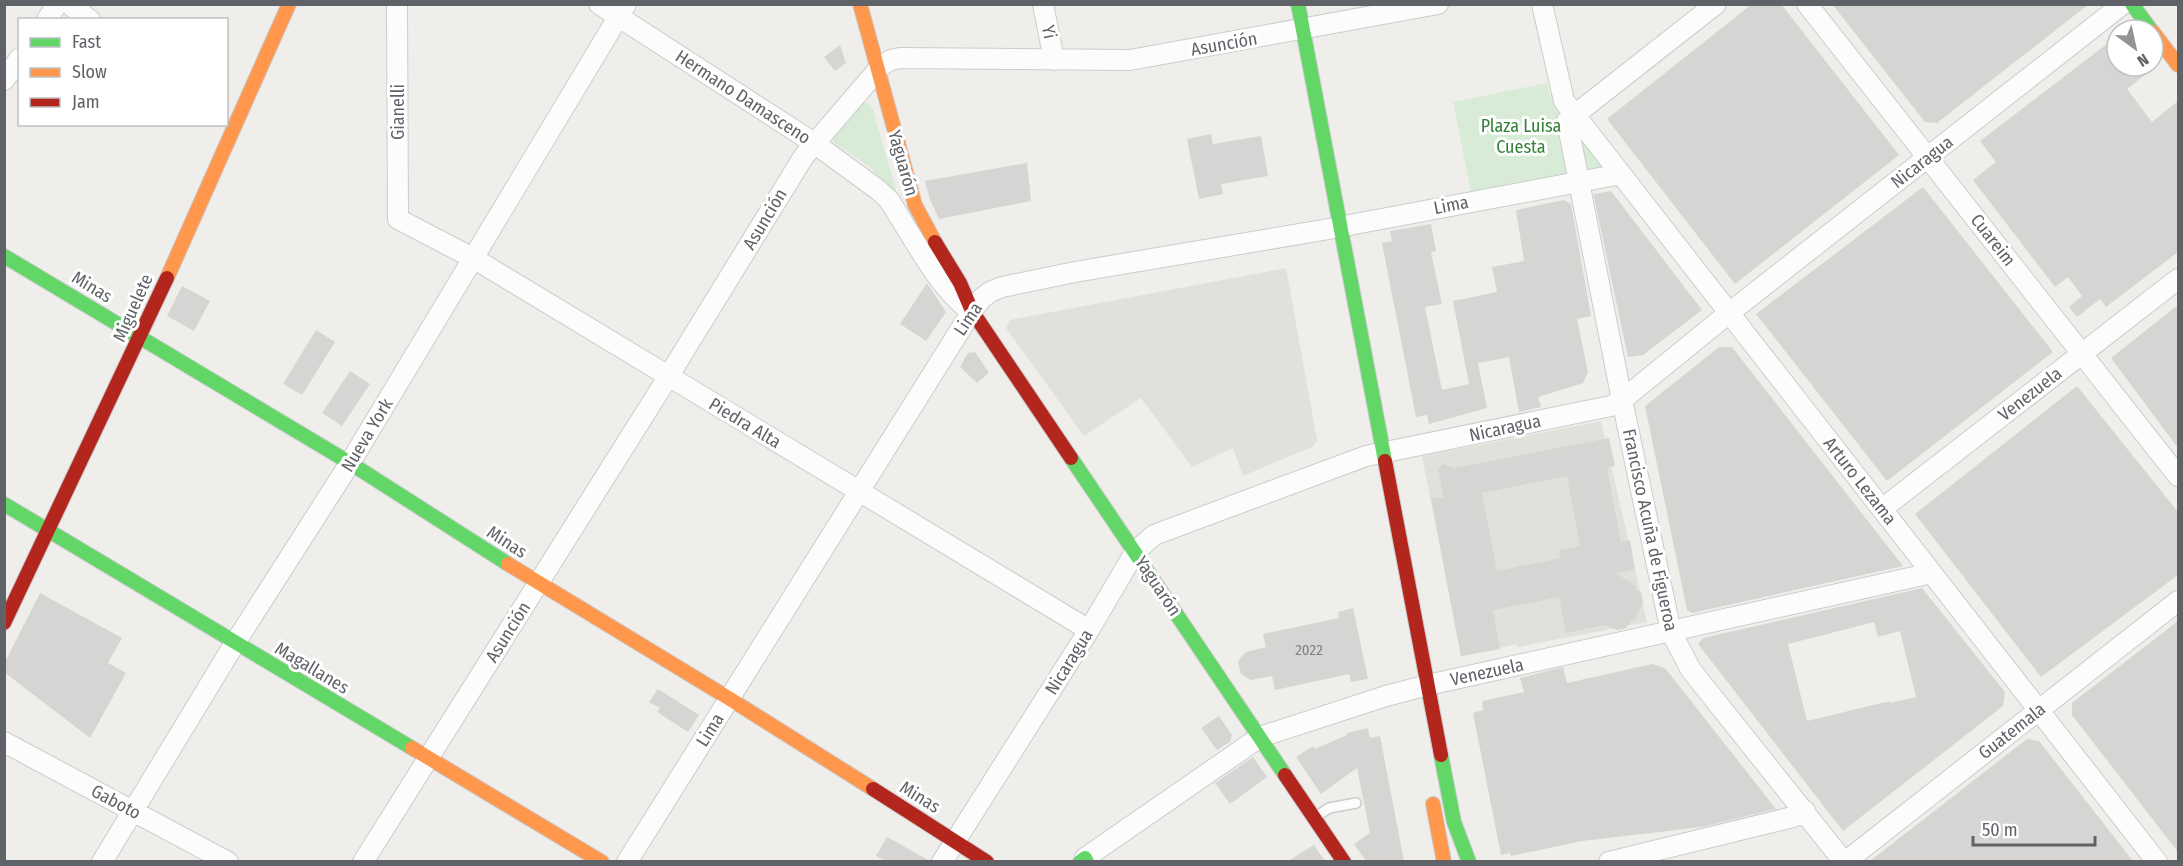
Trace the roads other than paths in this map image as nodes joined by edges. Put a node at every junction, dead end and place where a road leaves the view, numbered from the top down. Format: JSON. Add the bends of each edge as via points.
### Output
{"nodes":[{"id":1,"x":57,"y":4,"type":"edge"},
{"id":2,"x":69,"y":4,"type":"edge"},
{"id":3,"x":289,"y":4,"type":"edge"},
{"id":4,"x":397,"y":4,"type":"edge"},
{"id":5,"x":598,"y":4,"type":"edge"},
{"id":6,"x":860,"y":4,"type":"edge"},
{"id":7,"x":1043,"y":4,"type":"edge"},
{"id":8,"x":1298,"y":4,"type":"edge"},
{"id":9,"x":1438,"y":4,"type":"edge"},
{"id":10,"x":1542,"y":4,"type":"edge"},
{"id":11,"x":1716,"y":4,"type":"edge"},
{"id":12,"x":1807,"y":4,"type":"edge"},
{"id":13,"x":2122,"y":4,"type":"edge"},
{"id":14,"x":2132,"y":4,"type":"edge"},
{"id":15,"x":622,"y":10,"type":"edge"},
{"id":16,"x":47,"y":18,"type":"edge"},
{"id":17,"x":87,"y":18,"type":"edge"},
{"id":18,"x":2142,"y":18,"type":"edge"},
{"id":19,"x":1290,"y":32,"type":"junction"},
{"id":20,"x":2165,"y":48,"type":"edge"},
{"id":21,"x":1054,"y":60,"type":"junction"},
{"id":22,"x":18,"y":61,"type":"edge"},
{"id":23,"x":2178,"y":65,"type":"edge"},
{"id":24,"x":876,"y":69,"type":"junction"},
{"id":25,"x":4,"y":80,"type":"edge"},
{"id":26,"x":1569,"y":107,"type":"junction"},
{"id":27,"x":231,"y":121,"type":"edge"},
{"id":28,"x":814,"y":143,"type":"junction"},
{"id":29,"x":1928,"y":157,"type":"junction"},
{"id":30,"x":1621,"y":174,"type":"junction"},
{"id":31,"x":1578,"y":181,"type":"junction"},
{"id":32,"x":884,"y":195,"type":"joint"},
{"id":33,"x":398,"y":219,"type":"joint"},
{"id":34,"x":1328,"y":230,"type":"junction"},
{"id":35,"x":4,"y":256,"type":"edge"},
{"id":36,"x":473,"y":258,"type":"junction"},
{"id":37,"x":2178,"y":279,"type":"edge"},
{"id":38,"x":972,"y":311,"type":"junction"},
{"id":39,"x":1729,"y":313,"type":"junction"},
{"id":40,"x":140,"y":337,"type":"junction"},
{"id":41,"x":2082,"y":354,"type":"junction"},
{"id":42,"x":668,"y":377,"type":"junction"},
{"id":43,"x":1622,"y":400,"type":"junction"},
{"id":44,"x":1370,"y":456,"type":"junction"},
{"id":45,"x":350,"y":463,"type":"junction"},
{"id":46,"x":2178,"y":476,"type":"edge"},
{"id":47,"x":860,"y":492,"type":"junction"},
{"id":48,"x":4,"y":504,"type":"edge"},
{"id":49,"x":1882,"y":509,"type":"junction"},
{"id":50,"x":48,"y":530,"type":"junction"},
{"id":51,"x":1135,"y":552,"type":"junction"},
{"id":52,"x":1932,"y":573,"type":"junction"},
{"id":53,"x":538,"y":584,"type":"junction"},
{"id":54,"x":2178,"y":601,"type":"edge"},
{"id":55,"x":4,"y":623,"type":"edge"},
{"id":56,"x":1089,"y":630,"type":"junction"},
{"id":57,"x":1671,"y":632,"type":"junction"},
{"id":58,"x":235,"y":643,"type":"junction"},
{"id":59,"x":1415,"y":687,"type":"junction"},
{"id":60,"x":730,"y":699,"type":"junction"},
{"id":61,"x":2038,"y":710,"type":"junction"},
{"id":62,"x":1260,"y":737,"type":"junction"},
{"id":63,"x":4,"y":742,"type":"edge"},
{"id":64,"x":428,"y":759,"type":"junction"},
{"id":65,"x":1431,"y":795,"type":"dead end"},
{"id":66,"x":1356,"y":803,"type":"dead end"},
{"id":67,"x":132,"y":811,"type":"junction"},
{"id":68,"x":1805,"y":811,"type":"junction"},
{"id":69,"x":1315,"y":818,"type":"junction"},
{"id":70,"x":955,"y":841,"type":"junction"},
{"id":71,"x":1084,"y":860,"type":"edge"},
{"id":72,"x":102,"y":861,"type":"edge"},
{"id":73,"x":228,"y":861,"type":"edge"},
{"id":74,"x":363,"y":861,"type":"edge"},
{"id":75,"x":602,"y":861,"type":"edge"},
{"id":76,"x":627,"y":861,"type":"edge"},
{"id":77,"x":942,"y":861,"type":"edge"},
{"id":78,"x":987,"y":861,"type":"edge"},
{"id":79,"x":1344,"y":861,"type":"edge"},
{"id":80,"x":1443,"y":861,"type":"edge"},
{"id":81,"x":1469,"y":861,"type":"edge"},
{"id":82,"x":1610,"y":861,"type":"edge"},
{"id":83,"x":1844,"y":861,"type":"edge"},
{"id":84,"x":2157,"y":861,"type":"edge"}],
"edges":[{"from":1,"to":16,"type":"street"},
{"from":2,"to":17,"type":"street"},
{"from":3,"to":27,"type":"street","name":"Miguelete"},
{"from":4,"to":33,"type":"street","name":"Gianelli"},
{"from":5,"to":15,"type":"street","name":"Hermano Damasceno"},
{"from":6,"to":24,"type":"street","name":"Yaguarón"},
{"from":7,"to":21,"type":"street","name":"Yi"},
{"from":8,"to":19,"type":"street"},
{"from":9,"to":19,"type":"street","name":"Asunción"},
{"from":10,"to":26,"type":"street"},
{"from":11,"to":26,"type":"street"},
{"from":12,"to":29,"type":"street","name":"Cuareim"},
{"from":13,"to":29,"type":"street","name":"Nicaragua"},
{"from":14,"to":18,"type":"street"},
{"from":15,"to":28,"type":"street","name":"Hermano Damasceno"},
{"from":15,"to":36,"type":"street","name":"Nueva York"},
{"from":19,"to":21,"type":"street","name":"Asunción","via":[[1130,60]]},
{"from":19,"to":34,"type":"street"},
{"from":20,"to":23,"type":"street"},
{"from":21,"to":24,"type":"street","name":"Asunción","via":[[894,59]]},
{"from":22,"to":25,"type":"street"},
{"from":24,"to":28,"type":"street","name":"Asunción"},
{"from":24,"to":38,"type":"street","name":"Yaguarón","via":[[915,205]]},
{"from":26,"to":30,"type":"street","name":"Arturo Lezama"},
{"from":26,"to":31,"type":"street","name":"Francisco Acuña de Figueroa","via":[[1567,121]]},
{"from":27,"to":40,"type":"street","name":"Miguelete"},
{"from":28,"to":32,"type":"street","name":"Hermano Damasceno"},
{"from":28,"to":42,"type":"street","name":"Asunción"},
{"from":29,"to":39,"type":"street","name":"Nicaragua"},
{"from":29,"to":41,"type":"street","name":"Cuareim"},
{"from":30,"to":31,"type":"street","name":"Lima"},
{"from":30,"to":39,"type":"street","name":"Arturo Lezama"},
{"from":31,"to":34,"type":"street","name":"Lima"},
{"from":31,"to":43,"type":"street","name":"Francisco Acuña de Figueroa"},
{"from":32,"to":38,"type":"street","name":"Yaguarón","via":[[945,286]]},
{"from":33,"to":36,"type":"street","name":"Piedra Alta"},
{"from":34,"to":38,"type":"street","name":"Lima","via":[[1002,287],[981,298]]},
{"from":34,"to":44,"type":"street"},
{"from":35,"to":40,"type":"street","name":"Minas"},
{"from":36,"to":42,"type":"street","name":"Piedra Alta"},
{"from":36,"to":45,"type":"street","name":"Nueva York"},
{"from":37,"to":41,"type":"street","name":"Venezuela"},
{"from":38,"to":47,"type":"street","name":"Lima"},
{"from":38,"to":51,"type":"street","name":"Yaguarón"},
{"from":39,"to":43,"type":"street","name":"Nicaragua"},
{"from":39,"to":49,"type":"street","name":"Arturo Lezama"},
{"from":40,"to":45,"type":"street","name":"Minas"},
{"from":40,"to":50,"type":"street","name":"Miguelete"},
{"from":41,"to":46,"type":"street","name":"Cuareim"},
{"from":41,"to":49,"type":"street","name":"Venezuela"},
{"from":42,"to":47,"type":"street","name":"Piedra Alta"},
{"from":42,"to":53,"type":"street","name":"Asunción"},
{"from":43,"to":44,"type":"street","name":"Nicaragua","via":[[1611,406]]},
{"from":43,"to":57,"type":"street","name":"Francisco Acuña de Figueroa"},
{"from":44,"to":51,"type":"street","name":"Nicaragua","via":[[1154,535]]},
{"from":44,"to":59,"type":"street"},
{"from":45,"to":53,"type":"street","name":"Minas"},
{"from":45,"to":58,"type":"street","name":"Nueva York"},
{"from":47,"to":56,"type":"street","name":"Piedra Alta"},
{"from":47,"to":60,"type":"street","name":"Lima"},
{"from":48,"to":50,"type":"street","name":"Magallanes"},
{"from":49,"to":52,"type":"street","name":"Arturo Lezama"},
{"from":50,"to":55,"type":"street","name":"Miguelete"},
{"from":50,"to":58,"type":"street","name":"Magallanes"},
{"from":51,"to":56,"type":"street","name":"Nicaragua"},
{"from":51,"to":62,"type":"street","name":"Yaguarón"},
{"from":52,"to":57,"type":"street","name":"Venezuela"},
{"from":52,"to":61,"type":"street","name":"Arturo Lezama"},
{"from":53,"to":60,"type":"street","name":"Minas"},
{"from":53,"to":64,"type":"street","name":"Asunción"},
{"from":54,"to":61,"type":"street","name":"Guatemala"},
{"from":56,"to":70,"type":"street","name":"Nicaragua"},
{"from":57,"to":59,"type":"street","name":"Venezuela"},
{"from":57,"to":68,"type":"street","name":"Francisco Acuña de Figueroa","via":[[1691,670]]},
{"from":58,"to":64,"type":"street","name":"Magallanes"},
{"from":58,"to":67,"type":"street","name":"Nueva York"},
{"from":59,"to":62,"type":"street","name":"Venezuela"},
{"from":59,"to":81,"type":"street"},
{"from":60,"to":70,"type":"street","name":"Minas"},
{"from":60,"to":76,"type":"street","name":"Lima"},
{"from":61,"to":83,"type":"street","name":"Guatemala"},
{"from":61,"to":84,"type":"street","name":"Arturo Lezama"},
{"from":62,"to":69,"type":"street","name":"Yaguarón"},
{"from":62,"to":71,"type":"street","name":"Venezuela"},
{"from":63,"to":67,"type":"street","name":"Gaboto"},
{"from":64,"to":74,"type":"street","name":"Asunción"},
{"from":64,"to":75,"type":"street","name":"Magallanes"},
{"from":65,"to":80,"type":"street"},
{"from":66,"to":69,"type":"lane","via":[[1329,808]]},
{"from":67,"to":72,"type":"street","name":"Nueva York"},
{"from":67,"to":73,"type":"street","name":"Gaboto"},
{"from":68,"to":82,"type":"street"},
{"from":68,"to":83,"type":"street","name":"Francisco Acuña de Figueroa"},
{"from":69,"to":79,"type":"street","name":"Yaguarón"},
{"from":70,"to":77,"type":"street","name":"Nicaragua"},
{"from":70,"to":78,"type":"street","name":"Minas"}]}
